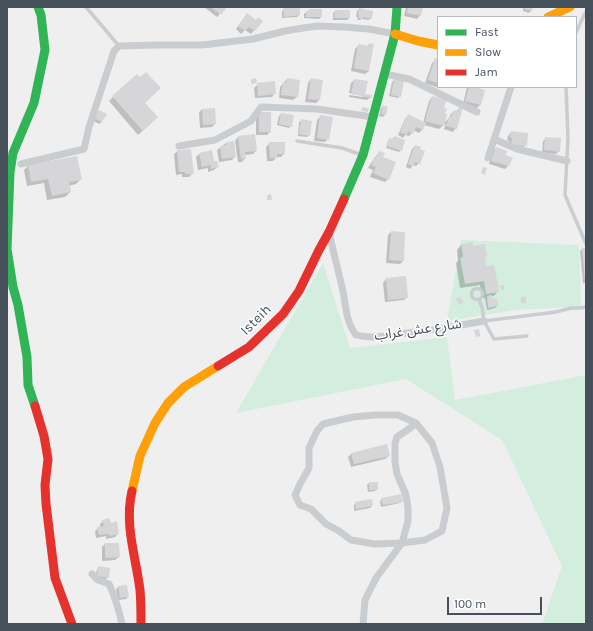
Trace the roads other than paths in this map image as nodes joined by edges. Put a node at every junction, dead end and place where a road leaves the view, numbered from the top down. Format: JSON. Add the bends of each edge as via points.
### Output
{"nodes":[{"id":1,"x":38,"y":7,"type":"edge"},
{"id":2,"x":86,"y":7,"type":"edge"},
{"id":3,"x":397,"y":7,"type":"edge"},
{"id":4,"x":570,"y":7,"type":"edge"},
{"id":5,"x":586,"y":12,"type":"edge"},
{"id":6,"x":550,"y":16,"type":"edge"},
{"id":7,"x":577,"y":31,"type":"edge"},
{"id":8,"x":395,"y":34,"type":"junction"},
{"id":9,"x":437,"y":45,"type":"edge"},
{"id":10,"x":119,"y":46,"type":"junction"},
{"id":11,"x":384,"y":74,"type":"junction"},
{"id":12,"x":511,"y":88,"type":"edge"},
{"id":13,"x":566,"y":88,"type":"edge"},
{"id":14,"x":477,"y":112,"type":"dead end"},
{"id":15,"x":374,"y":117,"type":"junction"},
{"id":16,"x":494,"y":138,"type":"junction"},
{"id":17,"x":297,"y":141,"type":"dead end"},
{"id":18,"x":179,"y":146,"type":"dead end"},
{"id":19,"x":363,"y":155,"type":"junction"},
{"id":20,"x":488,"y":158,"type":"dead end"},
{"id":21,"x":567,"y":161,"type":"junction"},
{"id":22,"x":21,"y":164,"type":"dead end"},
{"id":23,"x":329,"y":232,"type":"junction"},
{"id":24,"x":586,"y":244,"type":"edge"},
{"id":25,"x":479,"y":300,"type":"dead end"},
{"id":26,"x":586,"y":306,"type":"edge"},
{"id":27,"x":484,"y":321,"type":"junction"},
{"id":28,"x":527,"y":336,"type":"dead end"},
{"id":29,"x":416,"y":423,"type":"junction"},
{"id":30,"x":402,"y":543,"type":"junction"},
{"id":31,"x":92,"y":574,"type":"dead end"},
{"id":32,"x":72,"y":624,"type":"edge"},
{"id":33,"x":122,"y":624,"type":"edge"},
{"id":34,"x":141,"y":624,"type":"edge"},
{"id":35,"x":363,"y":624,"type":"edge"}],
"edges":[{"from":1,"to":32,"type":"street","via":[[45,50],[34,103],[13,153],[7,249],[27,357],[28,386],[44,436],[48,459],[46,504],[55,578]]},
{"from":2,"to":10,"type":"lane"},
{"from":3,"to":8,"type":"street","name":"Isteih"},
{"from":4,"to":6,"type":"street"},
{"from":5,"to":7,"type":"lane"},
{"from":8,"to":9,"type":"street"},
{"from":8,"to":10,"type":"street","via":[[318,26],[253,39],[202,45]]},
{"from":8,"to":11,"type":"street","name":"Isteih"},
{"from":10,"to":22,"type":"street","via":[[114,51],[84,149]]},
{"from":11,"to":14,"type":"street","via":[[408,79]]},
{"from":11,"to":15,"type":"street","name":"Isteih"},
{"from":12,"to":16,"type":"street"},
{"from":13,"to":21,"type":"lane"},
{"from":15,"to":18,"type":"street","via":[[317,109],[261,107],[251,121],[215,140]]},
{"from":15,"to":19,"type":"street","name":"Isteih"},
{"from":16,"to":20,"type":"street"},
{"from":16,"to":21,"type":"street","via":[[517,149]]},
{"from":17,"to":19,"type":"lane","via":[[342,148]]},
{"from":19,"to":23,"type":"street","name":"Isteih"},
{"from":21,"to":24,"type":"lane","via":[[565,195]]},
{"from":23,"to":27,"type":"street","name":"شارع عش غراب","via":[[349,322],[356,335],[379,337]]},
{"from":23,"to":34,"type":"street","name":"Isteih","via":[[299,291],[282,314],[249,347],[184,387],[168,403],[155,423],[140,456],[131,496],[129,520],[140,590]]},
{"from":25,"to":27,"type":"lane"},
{"from":26,"to":27,"type":"lane","name":"شارع عش غراب"},
{"from":27,"to":28,"type":"lane","via":[[494,339]]},
{"from":29,"to":30,"type":"street","via":[[397,437],[395,443],[397,474],[406,495],[408,508],[408,521]]},
{"from":29,"to":30,"type":"street","via":[[432,443],[440,467],[447,508],[442,531],[425,540]]},
{"from":29,"to":30,"type":"street","via":[[398,415],[375,414],[323,424],[309,448],[309,468],[295,495],[300,505],[311,509],[326,524],[351,540],[375,544]]},
{"from":30,"to":35,"type":"street","via":[[376,578],[365,600]]},
{"from":31,"to":33,"type":"street","via":[[98,580],[109,584]]}]}
